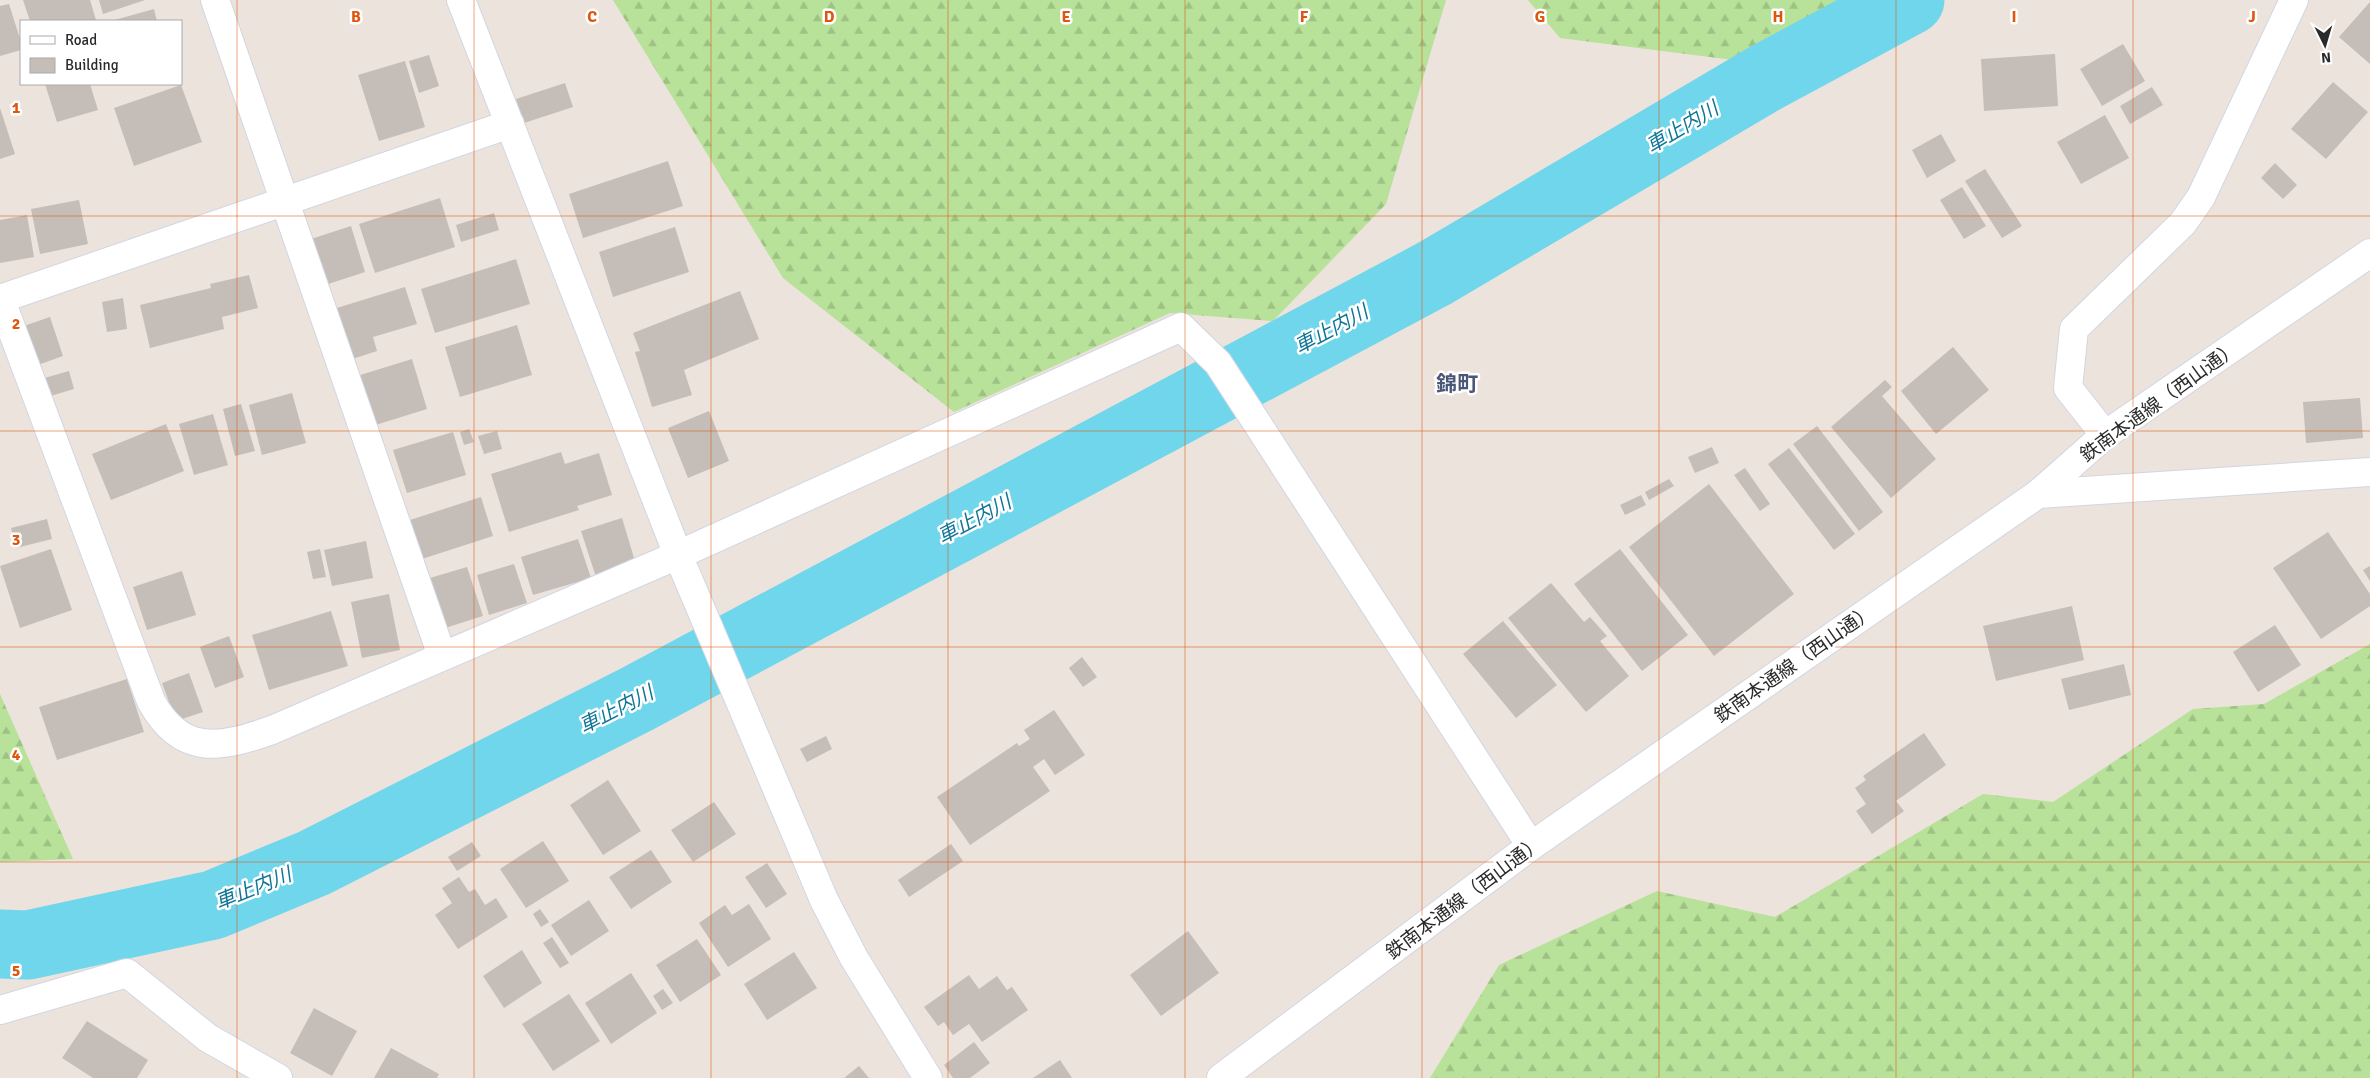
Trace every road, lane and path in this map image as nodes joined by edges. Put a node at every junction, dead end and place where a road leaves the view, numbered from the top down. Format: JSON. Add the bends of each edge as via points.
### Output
{"nodes":[{"id":1,"x":215,"y":0,"type":"edge"},
{"id":2,"x":461,"y":0,"type":"edge"},
{"id":3,"x":2294,"y":0,"type":"edge"},
{"id":4,"x":510,"y":124,"type":"junction"},
{"id":5,"x":284,"y":202,"type":"junction"},
{"id":6,"x":2370,"y":253,"type":"edge"},
{"id":7,"x":0,"y":298,"type":"edge"},
{"id":8,"x":2105,"y":435,"type":"junction"},
{"id":9,"x":2370,"y":472,"type":"edge"},
{"id":10,"x":2038,"y":494,"type":"junction"},
{"id":11,"x":678,"y":555,"type":"junction"},
{"id":12,"x":442,"y":656,"type":"junction"},
{"id":13,"x":1531,"y":846,"type":"junction"},
{"id":14,"x":0,"y":1010,"type":"edge"},
{"id":15,"x":278,"y":1078,"type":"edge"},
{"id":16,"x":928,"y":1078,"type":"edge"},
{"id":17,"x":1222,"y":1078,"type":"edge"}],
"edges":[{"from":1,"to":5,"type":"street"},
{"from":2,"to":4,"type":"street"},
{"from":3,"to":8,"type":"street","via":[[2201,197],[2184,222],[2074,330],[2068,388]]},
{"from":4,"to":5,"type":"street"},
{"from":4,"to":11,"type":"street"},
{"from":5,"to":7,"type":"street"},
{"from":5,"to":12,"type":"street"},
{"from":6,"to":8,"type":"street","name":"鉄南本通線（西山通）"},
{"from":7,"to":12,"type":"street","via":[[151,701],[167,725],[185,738],[228,744],[272,730]]},
{"from":8,"to":10,"type":"street","name":"鉄南本通線（西山通）"},
{"from":9,"to":10,"type":"street"},
{"from":10,"to":13,"type":"street","name":"鉄南本通線（西山通）"},
{"from":11,"to":12,"type":"street"},
{"from":11,"to":13,"type":"street","via":[[1181,328],[1218,363]]},
{"from":11,"to":16,"type":"street","via":[[824,900],[854,958]]},
{"from":13,"to":17,"type":"street","name":"鉄南本通線（西山通）"},
{"from":14,"to":15,"type":"street","via":[[127,973],[208,1038]]}]}
